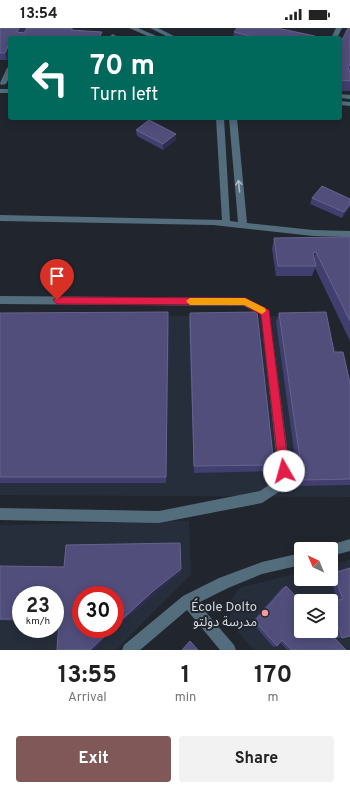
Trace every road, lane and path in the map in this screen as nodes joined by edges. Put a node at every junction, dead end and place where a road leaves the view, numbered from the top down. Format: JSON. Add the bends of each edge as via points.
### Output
{"nodes":[{"id":1,"x":132,"y":28,"type":"edge"},
{"id":2,"x":153,"y":28,"type":"edge"},
{"id":3,"x":153,"y":36,"type":"edge"},
{"id":4,"x":171,"y":36,"type":"edge"},
{"id":5,"x":8,"y":73,"type":"edge"},
{"id":6,"x":3,"y":86,"type":"edge"},
{"id":7,"x":220,"y":120,"type":"edge"},
{"id":8,"x":233,"y":120,"type":"edge"},
{"id":9,"x":0,"y":218,"type":"edge"},
{"id":10,"x":226,"y":223,"type":"junction"},
{"id":11,"x":243,"y":225,"type":"junction"},
{"id":12,"x":350,"y":234,"type":"edge"},
{"id":13,"x":0,"y":300,"type":"edge"},
{"id":14,"x":0,"y":514,"type":"edge"},
{"id":15,"x":350,"y":545,"type":"edge"},
{"id":16,"x":338,"y":548,"type":"edge"},
{"id":17,"x":294,"y":560,"type":"edge"},
{"id":18,"x":188,"y":601,"type":"junction"},
{"id":19,"x":129,"y":650,"type":"edge"},
{"id":20,"x":229,"y":650,"type":"edge"}],
"edges":[{"from":1,"to":3,"type":"street"},
{"from":2,"to":4,"type":"street"},
{"from":5,"to":6,"type":"street"},
{"from":7,"to":10,"type":"street"},
{"from":11,"to":8,"type":"street","one_way":true},
{"from":9,"to":10,"type":"street"},
{"from":10,"to":11,"type":"street"},
{"from":11,"to":12,"type":"street","via":[[313,233]]},
{"from":13,"to":14,"type":"street","via":[[245,302],[258,307],[266,313],[284,471],[279,485],[262,497],[159,517]]},
{"from":15,"to":16,"type":"street"},
{"from":17,"to":18,"type":"street","via":[[224,582]]},
{"from":18,"to":19,"type":"street"},
{"from":18,"to":20,"type":"street"}]}
